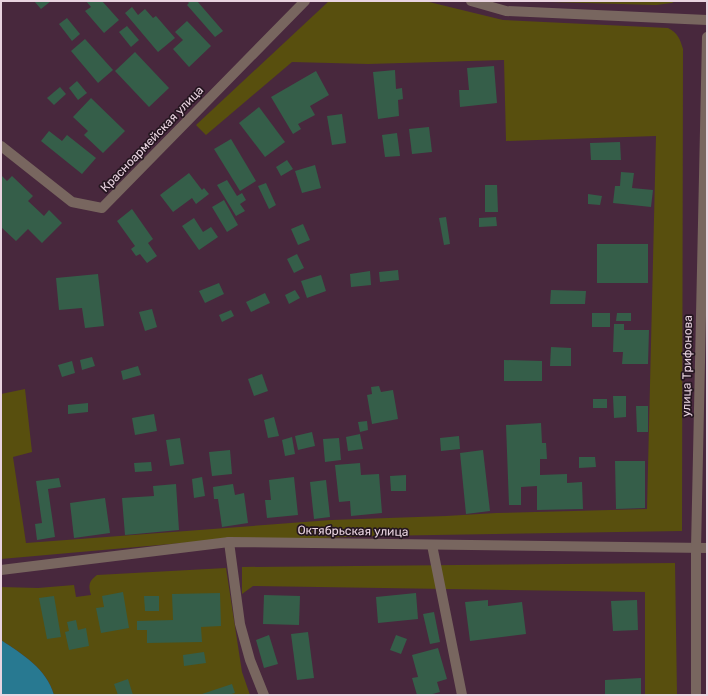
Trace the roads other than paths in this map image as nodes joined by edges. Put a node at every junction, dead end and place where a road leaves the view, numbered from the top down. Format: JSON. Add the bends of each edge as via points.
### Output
{"nodes":[{"id":1,"x":304,"y":1,"type":"edge"},
{"id":2,"x":471,"y":1,"type":"edge"},
{"id":3,"x":707,"y":20,"type":"edge"},
{"id":4,"x":707,"y":37,"type":"edge"},
{"id":5,"x":1,"y":146,"type":"edge"},
{"id":6,"x":229,"y":542,"type":"junction"},
{"id":7,"x":432,"y":545,"type":"junction"},
{"id":8,"x":696,"y":548,"type":"junction"},
{"id":9,"x":707,"y":548,"type":"edge"},
{"id":10,"x":1,"y":570,"type":"edge"},
{"id":11,"x":264,"y":695,"type":"edge"},
{"id":12,"x":462,"y":695,"type":"edge"},
{"id":13,"x":696,"y":695,"type":"edge"}],
"edges":[{"from":1,"to":5,"type":"street","name":"Красноармейская улица","via":[[102,208],[72,202]]},
{"from":2,"to":3,"type":"street","via":[[506,11]]},
{"from":4,"to":8,"type":"street","name":"улица Трифонова"},
{"from":6,"to":7,"type":"street","name":"Октябрьская улица"},
{"from":6,"to":10,"type":"street","name":"Октябрьская улица"},
{"from":6,"to":11,"type":"street","via":[[240,624],[250,660]]},
{"from":7,"to":8,"type":"street","name":"Октябрьская улица"},
{"from":7,"to":12,"type":"street"},
{"from":8,"to":9,"type":"street","name":"Октябрьская улица"},
{"from":8,"to":13,"type":"street","name":"улица Трифонова"}]}
